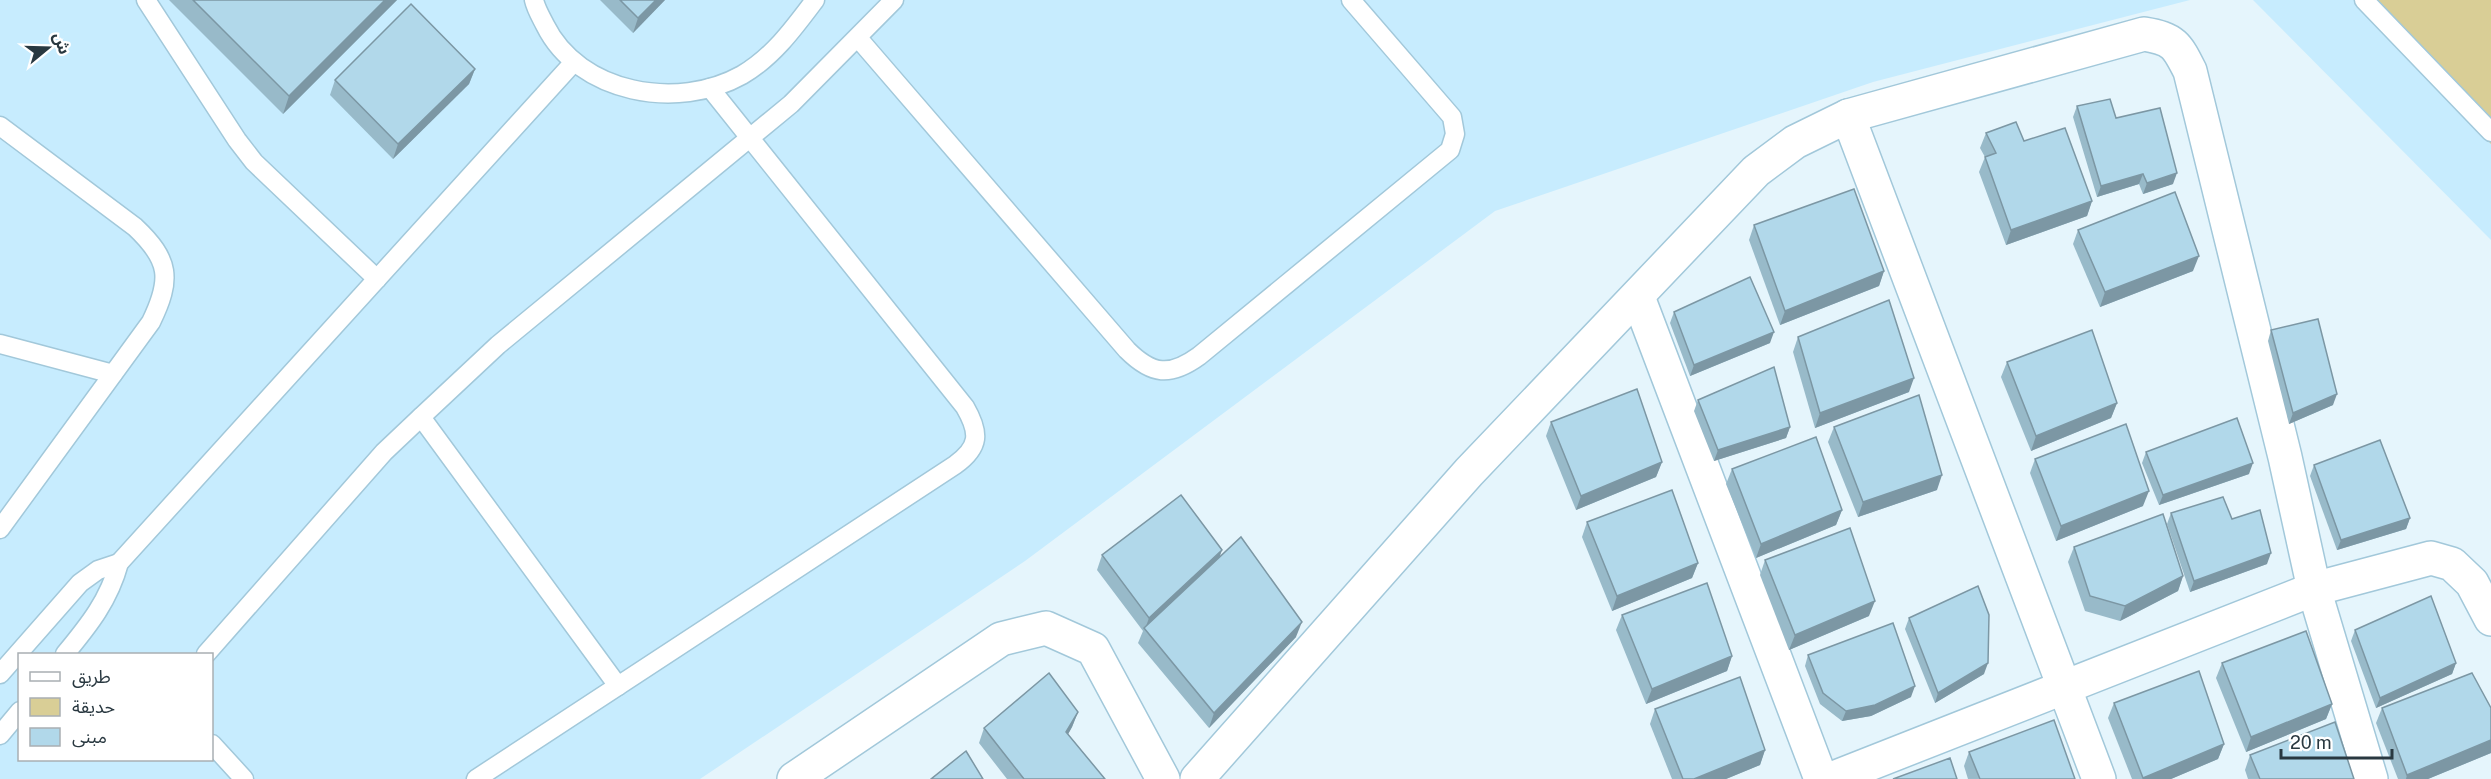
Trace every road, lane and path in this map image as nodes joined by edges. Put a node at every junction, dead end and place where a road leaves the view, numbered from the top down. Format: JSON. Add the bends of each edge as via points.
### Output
{"nodes":[{"id":1,"x":146,"y":0,"type":"edge"},
{"id":2,"x":534,"y":0,"type":"edge"},
{"id":3,"x":815,"y":0,"type":"edge"},
{"id":4,"x":894,"y":0,"type":"edge"},
{"id":5,"x":1351,"y":0,"type":"edge"},
{"id":6,"x":2364,"y":0,"type":"edge"},
{"id":7,"x":858,"y":38,"type":"junction"},
{"id":8,"x":574,"y":62,"type":"junction"},
{"id":9,"x":710,"y":88,"type":"junction"},
{"id":10,"x":1848,"y":116,"type":"junction"},
{"id":11,"x":0,"y":126,"type":"edge"},
{"id":12,"x":2491,"y":132,"type":"edge"},
{"id":13,"x":751,"y":138,"type":"junction"},
{"id":14,"x":377,"y":279,"type":"junction"},
{"id":15,"x":1638,"y":297,"type":"junction"},
{"id":16,"x":0,"y":344,"type":"edge"},
{"id":17,"x":113,"y":374,"type":"junction"},
{"id":18,"x":421,"y":417,"type":"junction"},
{"id":19,"x":0,"y":529,"type":"edge"},
{"id":20,"x":119,"y":563,"type":"junction"},
{"id":21,"x":2314,"y":589,"type":"junction"},
{"id":22,"x":2491,"y":619,"type":"edge"},
{"id":23,"x":18,"y":653,"type":"edge"},
{"id":24,"x":66,"y":653,"type":"edge"},
{"id":25,"x":207,"y":653,"type":"edge"},
{"id":26,"x":18,"y":654,"type":"edge"},
{"id":27,"x":0,"y":674,"type":"edge"},
{"id":28,"x":618,"y":686,"type":"junction"},
{"id":29,"x":2064,"y":687,"type":"junction"},
{"id":30,"x":18,"y":713,"type":"edge"},
{"id":31,"x":0,"y":735,"type":"edge"},
{"id":32,"x":213,"y":745,"type":"edge"},
{"id":33,"x":244,"y":779,"type":"edge"},
{"id":34,"x":476,"y":779,"type":"edge"},
{"id":35,"x":794,"y":779,"type":"edge"},
{"id":36,"x":1163,"y":779,"type":"edge"},
{"id":37,"x":1197,"y":779,"type":"edge"},
{"id":38,"x":1821,"y":779,"type":"edge"},
{"id":39,"x":1831,"y":779,"type":"edge"},
{"id":40,"x":2099,"y":779,"type":"edge"},
{"id":41,"x":2371,"y":779,"type":"edge"}],
"edges":[{"from":1,"to":14,"type":"lane","via":[[254,162]]},
{"from":2,"to":8,"type":"lane","via":[[551,36]]},
{"from":3,"to":9,"type":"lane","via":[[768,57],[741,75]]},
{"from":4,"to":7,"type":"lane"},
{"from":5,"to":7,"type":"lane","via":[[1452,117],[1455,134],[1450,150],[1199,357],[1182,369],[1162,372],[1142,365],[1127,350]]},
{"from":6,"to":12,"type":"lane"},
{"from":7,"to":13,"type":"lane"},
{"from":8,"to":9,"type":"lane","via":[[606,81],[641,92],[678,94]]},
{"from":8,"to":14,"type":"lane"},
{"from":9,"to":13,"type":"lane"},
{"from":10,"to":15,"type":"street","via":[[1795,142],[1756,171]]},
{"from":10,"to":21,"type":"street","via":[[2144,34],[2166,38],[2178,47],[2190,71]]},
{"from":10,"to":29,"type":"street"},
{"from":11,"to":17,"type":"lane","via":[[155,246],[165,271],[163,298],[151,322]]},
{"from":13,"to":18,"type":"lane","via":[[498,345]]},
{"from":13,"to":28,"type":"lane","via":[[965,407],[974,423],[975,440],[968,455],[955,465]]},
{"from":14,"to":20,"type":"lane"},
{"from":15,"to":37,"type":"street","via":[[1469,472]]},
{"from":15,"to":38,"type":"street"},
{"from":16,"to":17,"type":"lane"},
{"from":17,"to":19,"type":"lane"},
{"from":18,"to":25,"type":"lane","via":[[384,452]]},
{"from":18,"to":28,"type":"lane"},
{"from":20,"to":23,"type":"lane","via":[[98,570],[80,583]]},
{"from":20,"to":24,"type":"lane","via":[[105,601]]},
{"from":21,"to":22,"type":"street","via":[[2431,558],[2452,564],[2472,583]]},
{"from":21,"to":29,"type":"street"},
{"from":21,"to":41,"type":"street"},
{"from":26,"to":27,"type":"lane"},
{"from":28,"to":34,"type":"lane"},
{"from":29,"to":39,"type":"street"},
{"from":29,"to":40,"type":"street"},
{"from":30,"to":31,"type":"lane"},
{"from":32,"to":33,"type":"lane"},
{"from":35,"to":36,"type":"street","via":[[1001,639],[1046,628],[1093,650]]}]}
